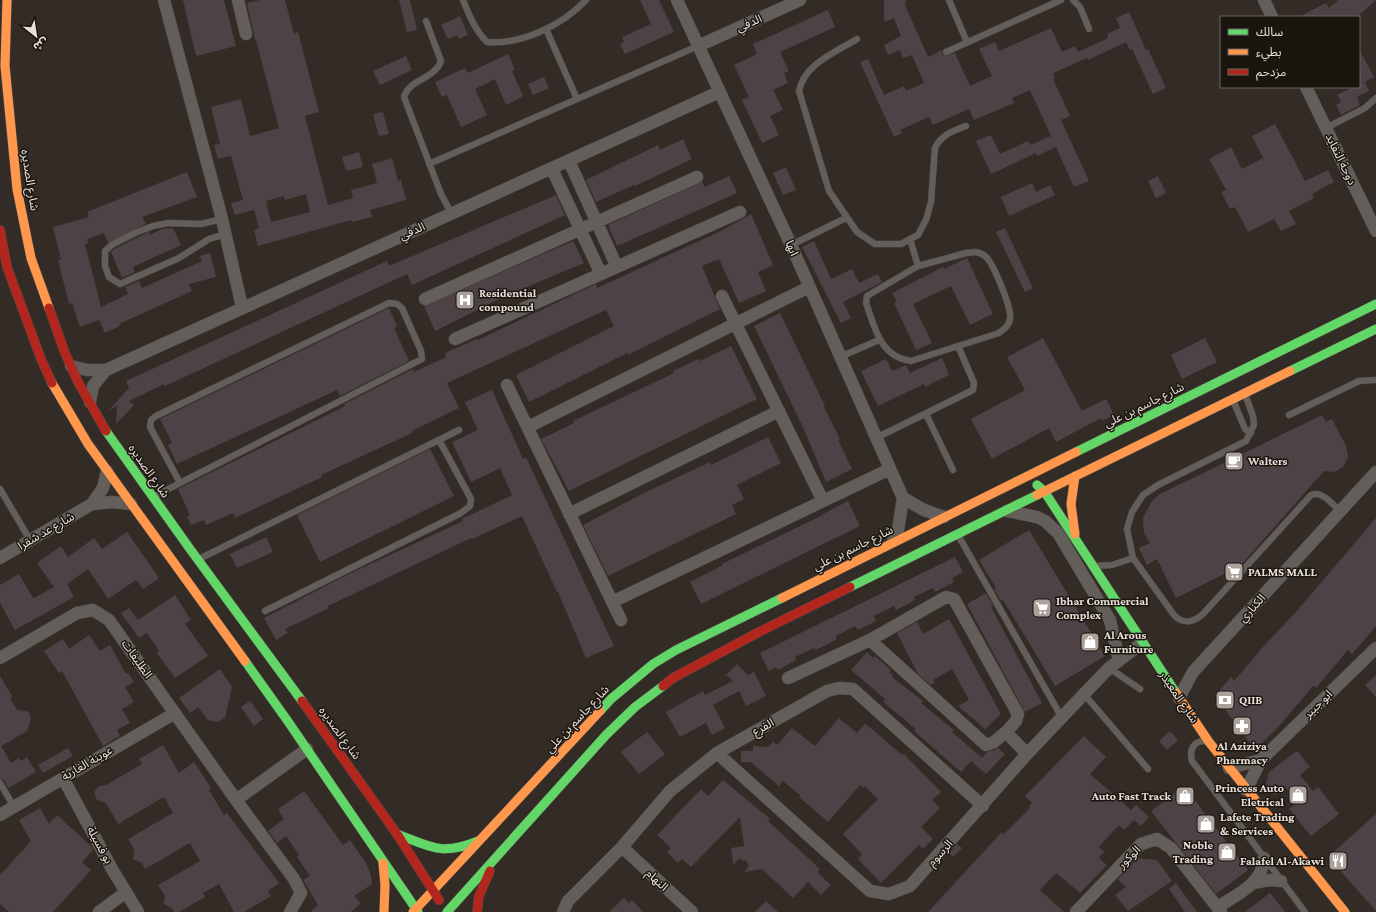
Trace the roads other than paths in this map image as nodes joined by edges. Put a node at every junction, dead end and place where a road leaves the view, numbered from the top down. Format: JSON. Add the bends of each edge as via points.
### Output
{"nodes":[{"id":1,"x":7,"y":0,"type":"edge"},
{"id":2,"x":164,"y":0,"type":"edge"},
{"id":3,"x":238,"y":0,"type":"edge"},
{"id":4,"x":463,"y":0,"type":"edge"},
{"id":5,"x":586,"y":0,"type":"edge"},
{"id":6,"x":677,"y":0,"type":"edge"},
{"id":7,"x":800,"y":0,"type":"edge"},
{"id":8,"x":949,"y":0,"type":"edge"},
{"id":9,"x":1061,"y":0,"type":"edge"},
{"id":10,"x":1073,"y":0,"type":"edge"},
{"id":11,"x":1264,"y":0,"type":"edge"},
{"id":12,"x":785,"y":3,"type":"edge"},
{"id":13,"x":1272,"y":16,"type":"edge"},
{"id":14,"x":426,"y":21,"type":"dead end"},
{"id":15,"x":546,"y":29,"type":"junction"},
{"id":16,"x":1089,"y":29,"type":"dead end"},
{"id":17,"x":246,"y":34,"type":"dead end"},
{"id":18,"x":857,"y":40,"type":"dead end"},
{"id":19,"x":967,"y":42,"type":"junction"},
{"id":20,"x":698,"y":46,"type":"junction"},
{"id":21,"x":946,"y":52,"type":"dead end"},
{"id":22,"x":1306,"y":88,"type":"edge"},
{"id":23,"x":719,"y":92,"type":"junction"},
{"id":24,"x":1376,"y":98,"type":"edge"},
{"id":25,"x":577,"y":99,"type":"junction"},
{"id":26,"x":966,"y":126,"type":"dead end"},
{"id":27,"x":1326,"y":128,"type":"junction"},
{"id":28,"x":569,"y":161,"type":"junction"},
{"id":29,"x":430,"y":164,"type":"junction"},
{"id":30,"x":552,"y":169,"type":"junction"},
{"id":31,"x":697,"y":176,"type":"dead end"},
{"id":32,"x":740,"y":212,"type":"dead end"},
{"id":33,"x":451,"y":214,"type":"junction"},
{"id":34,"x":846,"y":218,"type":"junction"},
{"id":35,"x":222,"y":219,"type":"junction"},
{"id":36,"x":597,"y":222,"type":"junction"},
{"id":37,"x":0,"y":230,"type":"edge"},
{"id":38,"x":580,"y":230,"type":"junction"},
{"id":39,"x":1376,"y":231,"type":"edge"},
{"id":40,"x":226,"y":234,"type":"junction"},
{"id":41,"x":910,"y":239,"type":"junction"},
{"id":42,"x":791,"y":245,"type":"junction"},
{"id":43,"x":918,"y":266,"type":"junction"},
{"id":44,"x":617,"y":267,"type":"junction"},
{"id":45,"x":601,"y":274,"type":"junction"},
{"id":46,"x":809,"y":287,"type":"junction"},
{"id":47,"x":722,"y":296,"type":"dead end"},
{"id":48,"x":425,"y":299,"type":"dead end"},
{"id":49,"x":1375,"y":304,"type":"edge"},
{"id":50,"x":242,"y":307,"type":"junction"},
{"id":51,"x":736,"y":324,"type":"junction"},
{"id":52,"x":1376,"y":329,"type":"edge"},
{"id":53,"x":455,"y":339,"type":"dead end"},
{"id":54,"x":879,"y":340,"type":"junction"},
{"id":55,"x":958,"y":346,"type":"junction"},
{"id":56,"x":840,"y":357,"type":"junction"},
{"id":57,"x":71,"y":366,"type":"junction"},
{"id":58,"x":106,"y":370,"type":"junction"},
{"id":59,"x":1376,"y":380,"type":"edge"},
{"id":60,"x":507,"y":385,"type":"dead end"},
{"id":61,"x":1245,"y":393,"type":"junction"},
{"id":62,"x":1233,"y":399,"type":"junction"},
{"id":63,"x":90,"y":402,"type":"junction"},
{"id":64,"x":779,"y":411,"type":"junction"},
{"id":65,"x":926,"y":414,"type":"junction"},
{"id":66,"x":1289,"y":415,"type":"dead end"},
{"id":67,"x":528,"y":427,"type":"junction"},
{"id":68,"x":459,"y":430,"type":"dead end"},
{"id":69,"x":1251,"y":433,"type":"junction"},
{"id":70,"x":876,"y":438,"type":"junction"},
{"id":71,"x":439,"y":440,"type":"junction"},
{"id":72,"x":890,"y":469,"type":"junction"},
{"id":73,"x":953,"y":470,"type":"dead end"},
{"id":74,"x":107,"y":471,"type":"junction"},
{"id":75,"x":1376,"y":472,"type":"edge"},
{"id":76,"x":1075,"y":476,"type":"junction"},
{"id":77,"x":1022,"y":478,"type":"junction"},
{"id":78,"x":180,"y":483,"type":"junction"},
{"id":79,"x":0,"y":489,"type":"edge"},
{"id":80,"x":1044,"y":491,"type":"junction"},
{"id":81,"x":153,"y":497,"type":"junction"},
{"id":82,"x":903,"y":498,"type":"junction"},
{"id":83,"x":823,"y":501,"type":"junction"},
{"id":84,"x":92,"y":504,"type":"junction"},
{"id":85,"x":131,"y":504,"type":"junction"},
{"id":86,"x":1008,"y":511,"type":"junction"},
{"id":87,"x":1340,"y":511,"type":"junction"},
{"id":88,"x":570,"y":514,"type":"junction"},
{"id":89,"x":944,"y":517,"type":"junction"},
{"id":90,"x":958,"y":535,"type":"junction"},
{"id":91,"x":1075,"y":538,"type":"junction"},
{"id":92,"x":30,"y":540,"type":"junction"},
{"id":93,"x":893,"y":542,"type":"junction"},
{"id":94,"x":0,"y":558,"type":"edge"},
{"id":95,"x":1133,"y":558,"type":"junction"},
{"id":96,"x":198,"y":559,"type":"junction"},
{"id":97,"x":1093,"y":566,"type":"junction"},
{"id":98,"x":612,"y":602,"type":"junction"},
{"id":99,"x":265,"y":611,"type":"dead end"},
{"id":100,"x":621,"y":620,"type":"dead end"},
{"id":101,"x":870,"y":640,"type":"junction"},
{"id":102,"x":1142,"y":643,"type":"junction"},
{"id":103,"x":1376,"y":648,"type":"edge"},
{"id":104,"x":0,"y":658,"type":"edge"},
{"id":105,"x":1114,"y":665,"type":"junction"},
{"id":106,"x":1193,"y":672,"type":"junction"},
{"id":107,"x":788,"y":678,"type":"dead end"},
{"id":108,"x":1168,"y":682,"type":"junction"},
{"id":109,"x":1140,"y":689,"type":"dead end"},
{"id":110,"x":1084,"y":694,"type":"junction"},
{"id":111,"x":1179,"y":698,"type":"junction"},
{"id":112,"x":175,"y":713,"type":"junction"},
{"id":113,"x":1062,"y":718,"type":"junction"},
{"id":114,"x":1006,"y":732,"type":"junction"},
{"id":115,"x":1209,"y":742,"type":"junction"},
{"id":116,"x":307,"y":749,"type":"junction"},
{"id":117,"x":717,"y":753,"type":"junction"},
{"id":118,"x":1027,"y":754,"type":"junction"},
{"id":119,"x":1261,"y":760,"type":"junction"},
{"id":120,"x":1230,"y":768,"type":"junction"},
{"id":121,"x":1148,"y":769,"type":"dead end"},
{"id":122,"x":63,"y":778,"type":"junction"},
{"id":123,"x":0,"y":783,"type":"edge"},
{"id":124,"x":1246,"y":790,"type":"junction"},
{"id":125,"x":236,"y":800,"type":"junction"},
{"id":126,"x":983,"y":806,"type":"junction"},
{"id":127,"x":14,"y":807,"type":"junction"},
{"id":128,"x":0,"y":815,"type":"edge"},
{"id":129,"x":397,"y":834,"type":"junction"},
{"id":130,"x":482,"y":839,"type":"junction"},
{"id":131,"x":622,"y":847,"type":"junction"},
{"id":132,"x":496,"y":856,"type":"junction"},
{"id":133,"x":1264,"y":858,"type":"junction"},
{"id":134,"x":383,"y":860,"type":"junction"},
{"id":135,"x":1281,"y":881,"type":"junction"},
{"id":136,"x":1253,"y":883,"type":"junction"},
{"id":137,"x":433,"y":891,"type":"junction"},
{"id":138,"x":126,"y":892,"type":"junction"},
{"id":139,"x":1220,"y":909,"type":"edge"},
{"id":140,"x":416,"y":911,"type":"edge"},
{"id":141,"x":99,"y":912,"type":"edge"},
{"id":142,"x":138,"y":912,"type":"edge"},
{"id":143,"x":290,"y":912,"type":"edge"},
{"id":144,"x":384,"y":912,"type":"edge"},
{"id":145,"x":447,"y":912,"type":"edge"},
{"id":146,"x":477,"y":912,"type":"edge"},
{"id":147,"x":563,"y":912,"type":"edge"},
{"id":148,"x":692,"y":912,"type":"edge"},
{"id":149,"x":1076,"y":912,"type":"edge"},
{"id":150,"x":1305,"y":912,"type":"edge"},
{"id":151,"x":1345,"y":912,"type":"edge"}],
"edges":[{"from":1,"to":57,"type":"street","name":"شارع الصديره","via":[[5,66],[17,189],[31,258]]},
{"from":2,"to":35,"type":"street"},
{"from":3,"to":17,"type":"street"},
{"from":4,"to":15,"type":"lane","via":[[475,27],[486,42],[498,43],[520,39]]},
{"from":5,"to":15,"type":"lane"},
{"from":6,"to":20,"type":"street","name":"ابها"},
{"from":7,"to":12,"type":"street","name":"الدفي"},
{"from":8,"to":19,"type":"lane"},
{"from":9,"to":19,"type":"lane"},
{"from":10,"to":16,"type":"lane","via":[[1080,7]]},
{"from":11,"to":13,"type":"street"},
{"from":12,"to":20,"type":"street","name":"الدفي"},
{"from":14,"to":29,"type":"lane","via":[[441,61],[437,69],[409,87],[404,97]]},
{"from":15,"to":25,"type":"lane"},
{"from":18,"to":34,"type":"lane","via":[[816,64],[800,82],[799,91],[829,192]]},
{"from":19,"to":21,"type":"lane"},
{"from":20,"to":23,"type":"street","name":"ابها"},
{"from":20,"to":25,"type":"lane"},
{"from":22,"to":27,"type":"street","name":"دوحة النفايد"},
{"from":23,"to":28,"type":"street","name":"الدفي"},
{"from":23,"to":42,"type":"street","name":"ابها"},
{"from":24,"to":27,"type":"lane","via":[[1365,108]]},
{"from":25,"to":29,"type":"lane"},
{"from":26,"to":41,"type":"lane","via":[[938,140],[935,148],[931,202],[926,220],[918,235]]},
{"from":27,"to":39,"type":"street","name":"دوحة النفايد"},
{"from":28,"to":30,"type":"street","name":"الدفي"},
{"from":28,"to":36,"type":"street"},
{"from":29,"to":33,"type":"lane"},
{"from":30,"to":33,"type":"street","name":"الدفي"},
{"from":30,"to":38,"type":"street"},
{"from":31,"to":36,"type":"street"},
{"from":32,"to":44,"type":"street"},
{"from":33,"to":50,"type":"street","name":"الدفي"},
{"from":34,"to":41,"type":"lane","via":[[857,232],[875,244],[901,244]]},
{"from":34,"to":42,"type":"lane"},
{"from":35,"to":40,"type":"street"},
{"from":35,"to":40,"type":"lane","via":[[201,224],[168,222],[135,232],[105,251],[105,266],[109,277],[120,284],[179,258],[209,239]]},
{"from":36,"to":38,"type":"street"},
{"from":36,"to":44,"type":"street"},
{"from":37,"to":74,"type":"street","via":[[7,267],[41,359],[58,394]]},
{"from":38,"to":45,"type":"street"},
{"from":38,"to":48,"type":"street"},
{"from":40,"to":50,"type":"street"},
{"from":41,"to":43,"type":"lane"},
{"from":42,"to":46,"type":"street","name":"ابها"},
{"from":43,"to":54,"type":"lane","via":[[866,296]]},
{"from":43,"to":55,"type":"lane","via":[[966,252],[985,255],[992,263],[1010,318],[1006,327],[999,333]]},
{"from":44,"to":45,"type":"street"},
{"from":45,"to":53,"type":"street"},
{"from":46,"to":51,"type":"street"},
{"from":46,"to":56,"type":"street","name":"ابها"},
{"from":47,"to":51,"type":"street"},
{"from":49,"to":77,"type":"street","name":"شارع جاسم بن علي"},
{"from":50,"to":58,"type":"street","name":"الدفي"},
{"from":51,"to":64,"type":"street"},
{"from":51,"to":67,"type":"street"},
{"from":52,"to":61,"type":"street"},
{"from":54,"to":55,"type":"lane","via":[[889,353],[903,360],[912,361]]},
{"from":54,"to":56,"type":"lane"},
{"from":55,"to":65,"type":"lane","via":[[974,383],[973,390]]},
{"from":56,"to":70,"type":"street","name":"ابها"},
{"from":57,"to":58,"type":"street","name":"الدفي","via":[[86,370]]},
{"from":57,"to":63,"type":"street","name":"شارع الصديره"},
{"from":58,"to":63,"type":"street","name":"الدفي","via":[[93,386]]},
{"from":59,"to":66,"type":"lane","via":[[1359,381]]},
{"from":60,"to":67,"type":"street"},
{"from":61,"to":62,"type":"street"},
{"from":61,"to":69,"type":"lane","via":[[1253,416]]},
{"from":62,"to":69,"type":"lane","via":[[1245,429]]},
{"from":62,"to":76,"type":"street"},
{"from":63,"to":81,"type":"street","name":"شارع الصديره","via":[[107,432]]},
{"from":64,"to":83,"type":"street"},
{"from":64,"to":88,"type":"street"},
{"from":65,"to":70,"type":"lane"},
{"from":65,"to":73,"type":"lane"},
{"from":67,"to":88,"type":"street"},
{"from":68,"to":71,"type":"lane"},
{"from":69,"to":95,"type":"lane","via":[[1242,444],[1158,485],[1143,495],[1132,512],[1127,528]]},
{"from":70,"to":72,"type":"street","name":"ابها"},
{"from":71,"to":96,"type":"lane"},
{"from":71,"to":99,"type":"lane","via":[[471,499],[470,506],[461,513]]},
{"from":72,"to":82,"type":"street","name":"ابها"},
{"from":72,"to":83,"type":"street"},
{"from":74,"to":84,"type":"street","name":"شارع عد شقرا","via":[[103,488]]},
{"from":74,"to":85,"type":"street"},
{"from":75,"to":87,"type":"street","name":"الكناري"},
{"from":76,"to":80,"type":"street"},
{"from":76,"to":91,"type":"street","via":[[1071,504]]},
{"from":77,"to":80,"type":"street","name":"شارع المعيذر"},
{"from":77,"to":89,"type":"street","name":"شارع جاسم بن علي"},
{"from":78,"to":78,"type":"lane","via":[[422,359],[402,308],[389,303],[156,416],[151,420],[150,427]]},
{"from":78,"to":81,"type":"lane"},
{"from":79,"to":92,"type":"lane"},
{"from":80,"to":86,"type":"street"},
{"from":80,"to":91,"type":"street","name":"شارع المعيذر"},
{"from":81,"to":96,"type":"street","name":"شارع الصديره"},
{"from":82,"to":89,"type":"street","via":[[924,510]]},
{"from":82,"to":93,"type":"street"},
{"from":83,"to":98,"type":"street"},
{"from":84,"to":85,"type":"street","name":"شارع عد شقرا"},
{"from":84,"to":92,"type":"street","name":"شارع عد شقرا"},
{"from":85,"to":116,"type":"street"},
{"from":86,"to":90,"type":"street"},
{"from":86,"to":105,"type":"street","via":[[1037,517],[1058,533],[1110,620]]},
{"from":87,"to":95,"type":"lane","via":[[1321,494],[1312,495],[1203,614],[1187,622],[1179,621]]},
{"from":87,"to":106,"type":"street","name":"الكناري"},
{"from":88,"to":98,"type":"street"},
{"from":89,"to":93,"type":"street","name":"شارع جاسم بن علي"},
{"from":90,"to":113,"type":"lane"},
{"from":90,"to":132,"type":"street","via":[[759,632],[673,678],[635,707],[606,735]]},
{"from":91,"to":97,"type":"street","name":"شارع المعيذر"},
{"from":92,"to":94,"type":"street","name":"شارع عد شقرا"},
{"from":93,"to":130,"type":"street","name":"شارع جاسم بن علي","via":[[676,650],[653,664],[611,699]]},
{"from":95,"to":97,"type":"lane","via":[[1112,566]]},
{"from":96,"to":129,"type":"street","name":"شارع الصديره"},
{"from":97,"to":102,"type":"street","name":"شارع المعيذر"},
{"from":98,"to":100,"type":"street"},
{"from":101,"to":107,"type":"street"},
{"from":101,"to":114,"type":"street","via":[[986,745]]},
{"from":101,"to":114,"type":"street","via":[[946,597],[954,599],[1018,714],[1016,721]]},
{"from":102,"to":105,"type":"street","name":"الرسوم"},
{"from":102,"to":108,"type":"street","name":"شارع المعيذر"},
{"from":103,"to":119,"type":"street","name":"ابو جبير"},
{"from":104,"to":112,"type":"street","name":"الظليفات","via":[[77,614],[93,610],[109,620]]},
{"from":105,"to":109,"type":"lane"},
{"from":105,"to":110,"type":"street","name":"الرسوم"},
{"from":106,"to":108,"type":"street","name":"الكناري"},
{"from":106,"to":111,"type":"street","name":"الكناري"},
{"from":108,"to":111,"type":"street","name":"شارع المعيذر"},
{"from":110,"to":113,"type":"street","name":"الرسوم"},
{"from":110,"to":121,"type":"lane"},
{"from":111,"to":115,"type":"street","name":"شارع المعيذر"},
{"from":112,"to":122,"type":"street","name":"عوينة الغارية"},
{"from":112,"to":125,"type":"street","name":"الظليفات"},
{"from":113,"to":118,"type":"street","name":"الرسوم"},
{"from":114,"to":118,"type":"street"},
{"from":115,"to":120,"type":"street","name":"شارع المعيذر"},
{"from":115,"to":133,"type":"lane","via":[[1204,740],[1193,745],[1192,762]]},
{"from":116,"to":125,"type":"street"},
{"from":116,"to":134,"type":"street"},
{"from":117,"to":126,"type":"street","name":"الفرع","via":[[827,691],[839,688],[853,689]]},
{"from":117,"to":126,"type":"street","name":"الرسوم","via":[[870,891],[889,894],[910,886]]},
{"from":117,"to":131,"type":"street","name":"الفرع","via":[[670,791]]},
{"from":118,"to":126,"type":"street","name":"الرسوم"},
{"from":119,"to":120,"type":"street","name":"ابو جبير"},
{"from":119,"to":124,"type":"street","name":"ابو جبير"},
{"from":120,"to":124,"type":"street","name":"شارع المعيذر"},
{"from":122,"to":127,"type":"street","name":"عوينة الغارية"},
{"from":122,"to":138,"type":"street","name":"بو فسيلة"},
{"from":123,"to":127,"type":"lane"},
{"from":124,"to":151,"type":"street","name":"شارع المعيذر"},
{"from":125,"to":143,"type":"street","name":"الظليفات","via":[[294,879],[301,893]]},
{"from":127,"to":128,"type":"street","name":"عوينة الغارية"},
{"from":129,"to":130,"type":"street","via":[[436,849],[461,848]]},
{"from":129,"to":137,"type":"street","name":"شارع الصديره"},
{"from":130,"to":137,"type":"street","name":"شارع جاسم بن علي"},
{"from":131,"to":147,"type":"street","name":"الفرع","via":[[568,902]]},
{"from":131,"to":148,"type":"street","name":"النهام"},
{"from":132,"to":145,"type":"street"},
{"from":132,"to":146,"type":"street","via":[[479,896]]},
{"from":133,"to":135,"type":"lane"},
{"from":133,"to":136,"type":"street","name":"الوكور","via":[[1262,871]]},
{"from":134,"to":140,"type":"street"},
{"from":134,"to":144,"type":"street"},
{"from":135,"to":136,"type":"street","name":"الوكور"},
{"from":135,"to":150,"type":"lane"},
{"from":136,"to":139,"type":"street","name":"الوكور"},
{"from":137,"to":140,"type":"street","name":"شارع جاسم بن علي"},
{"from":137,"to":145,"type":"street","name":"شارع الصديره"},
{"from":138,"to":141,"type":"street"},
{"from":138,"to":142,"type":"street","name":"بو فسيلة"},
{"from":139,"to":149,"type":"street","name":"الوكور","via":[[1171,848],[1158,839],[1140,844]]}]}
